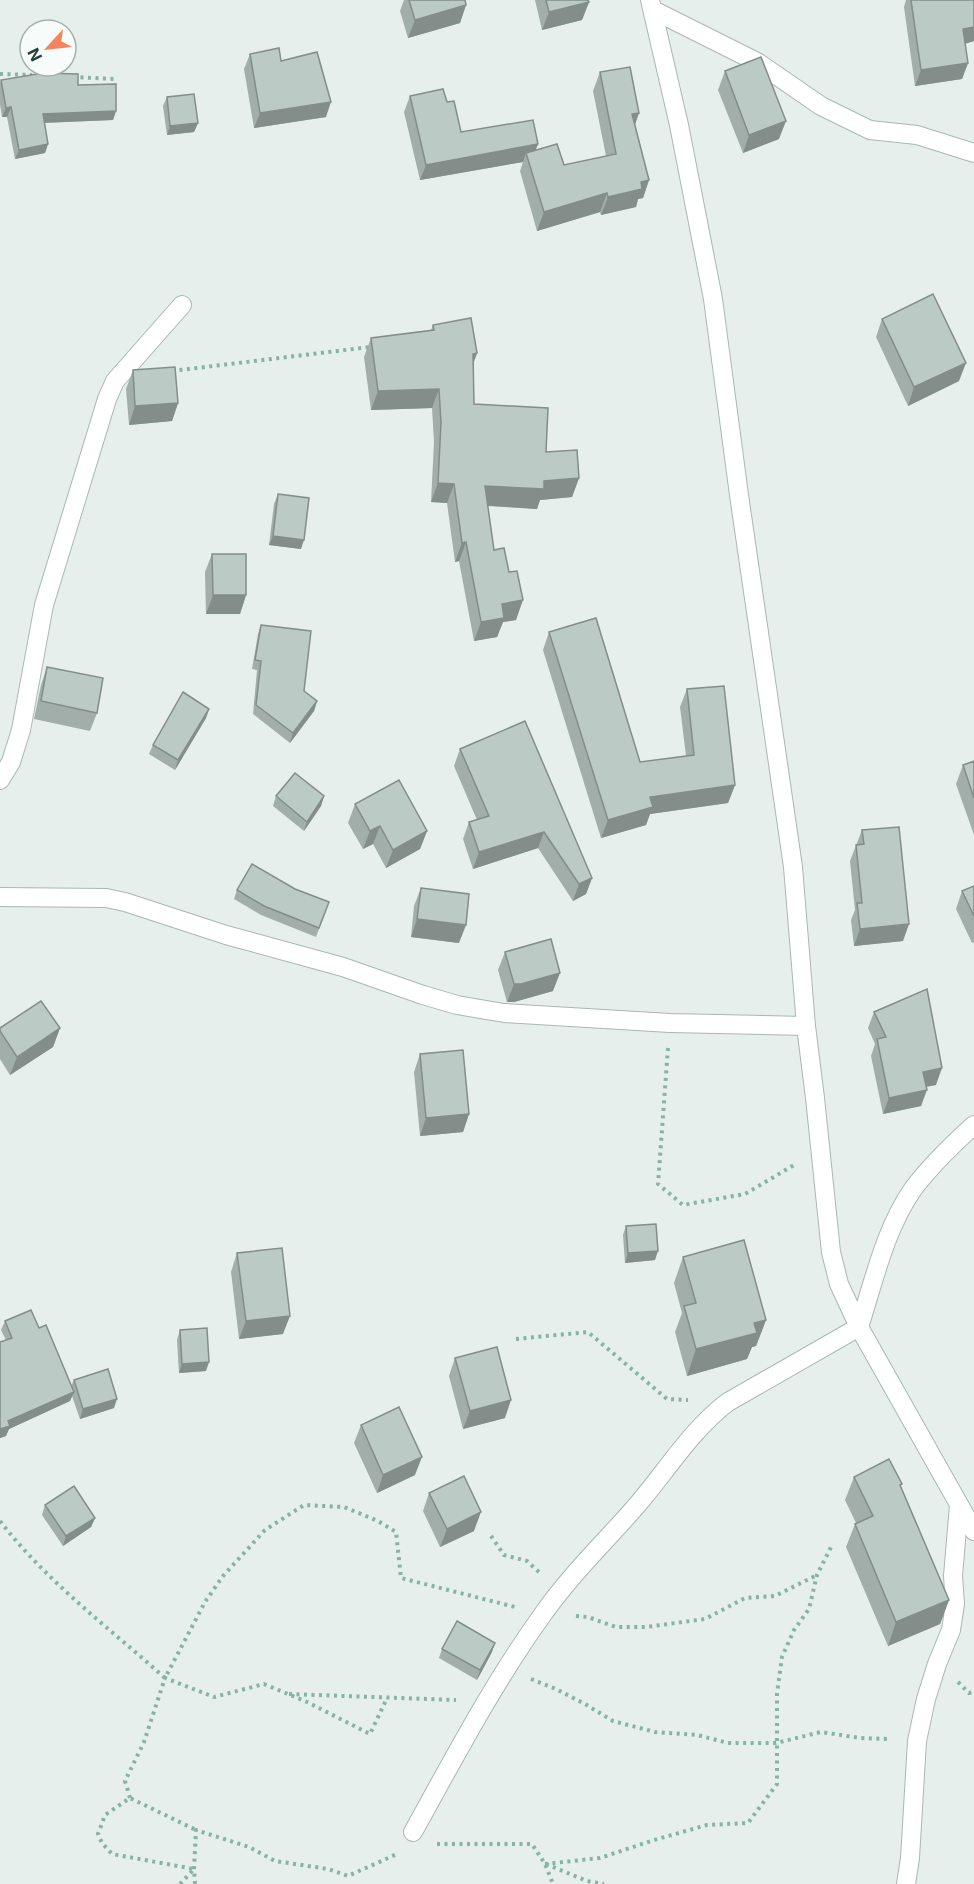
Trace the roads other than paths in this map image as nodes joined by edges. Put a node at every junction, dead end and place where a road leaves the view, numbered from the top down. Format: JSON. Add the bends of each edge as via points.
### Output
{"nodes":[{"id":1,"x":652,"y":5,"type":"edge"},
{"id":2,"x":974,"y":153,"type":"edge"},
{"id":3,"x":182,"y":305,"type":"dead end"},
{"id":4,"x":0,"y":780,"type":"edge"},
{"id":5,"x":0,"y":897,"type":"edge"},
{"id":6,"x":806,"y":1026,"type":"junction"},
{"id":7,"x":974,"y":1125,"type":"edge"},
{"id":8,"x":859,"y":1327,"type":"junction"},
{"id":9,"x":959,"y":1505,"type":"junction"},
{"id":10,"x":974,"y":1531,"type":"edge"},
{"id":11,"x":412,"y":1832,"type":"road end"},
{"id":12,"x":906,"y":1884,"type":"edge"}],
"edges":[{"from":1,"to":2,"type":"street","via":[[757,62],[821,106],[870,130],[917,135]]},
{"from":1,"to":6,"type":"street","via":[[680,125],[712,299],[793,867]]},
{"from":3,"to":4,"type":"street","via":[[114,381],[107,399],[44,604],[21,730],[11,762]]},
{"from":5,"to":6,"type":"street","via":[[106,898],[125,902],[226,935],[343,966],[457,1005],[504,1013]]},
{"from":6,"to":8,"type":"street","via":[[831,1252],[839,1284]]},
{"from":7,"to":8,"type":"street","via":[[941,1155],[913,1190],[889,1234]]},
{"from":8,"to":9,"type":"street"},
{"from":8,"to":11,"type":"street","via":[[728,1402],[701,1426],[543,1614],[486,1702]]},
{"from":9,"to":10,"type":"street"},
{"from":9,"to":12,"type":"street","via":[[953,1576],[955,1604],[951,1630],[926,1699],[917,1741]]}]}
